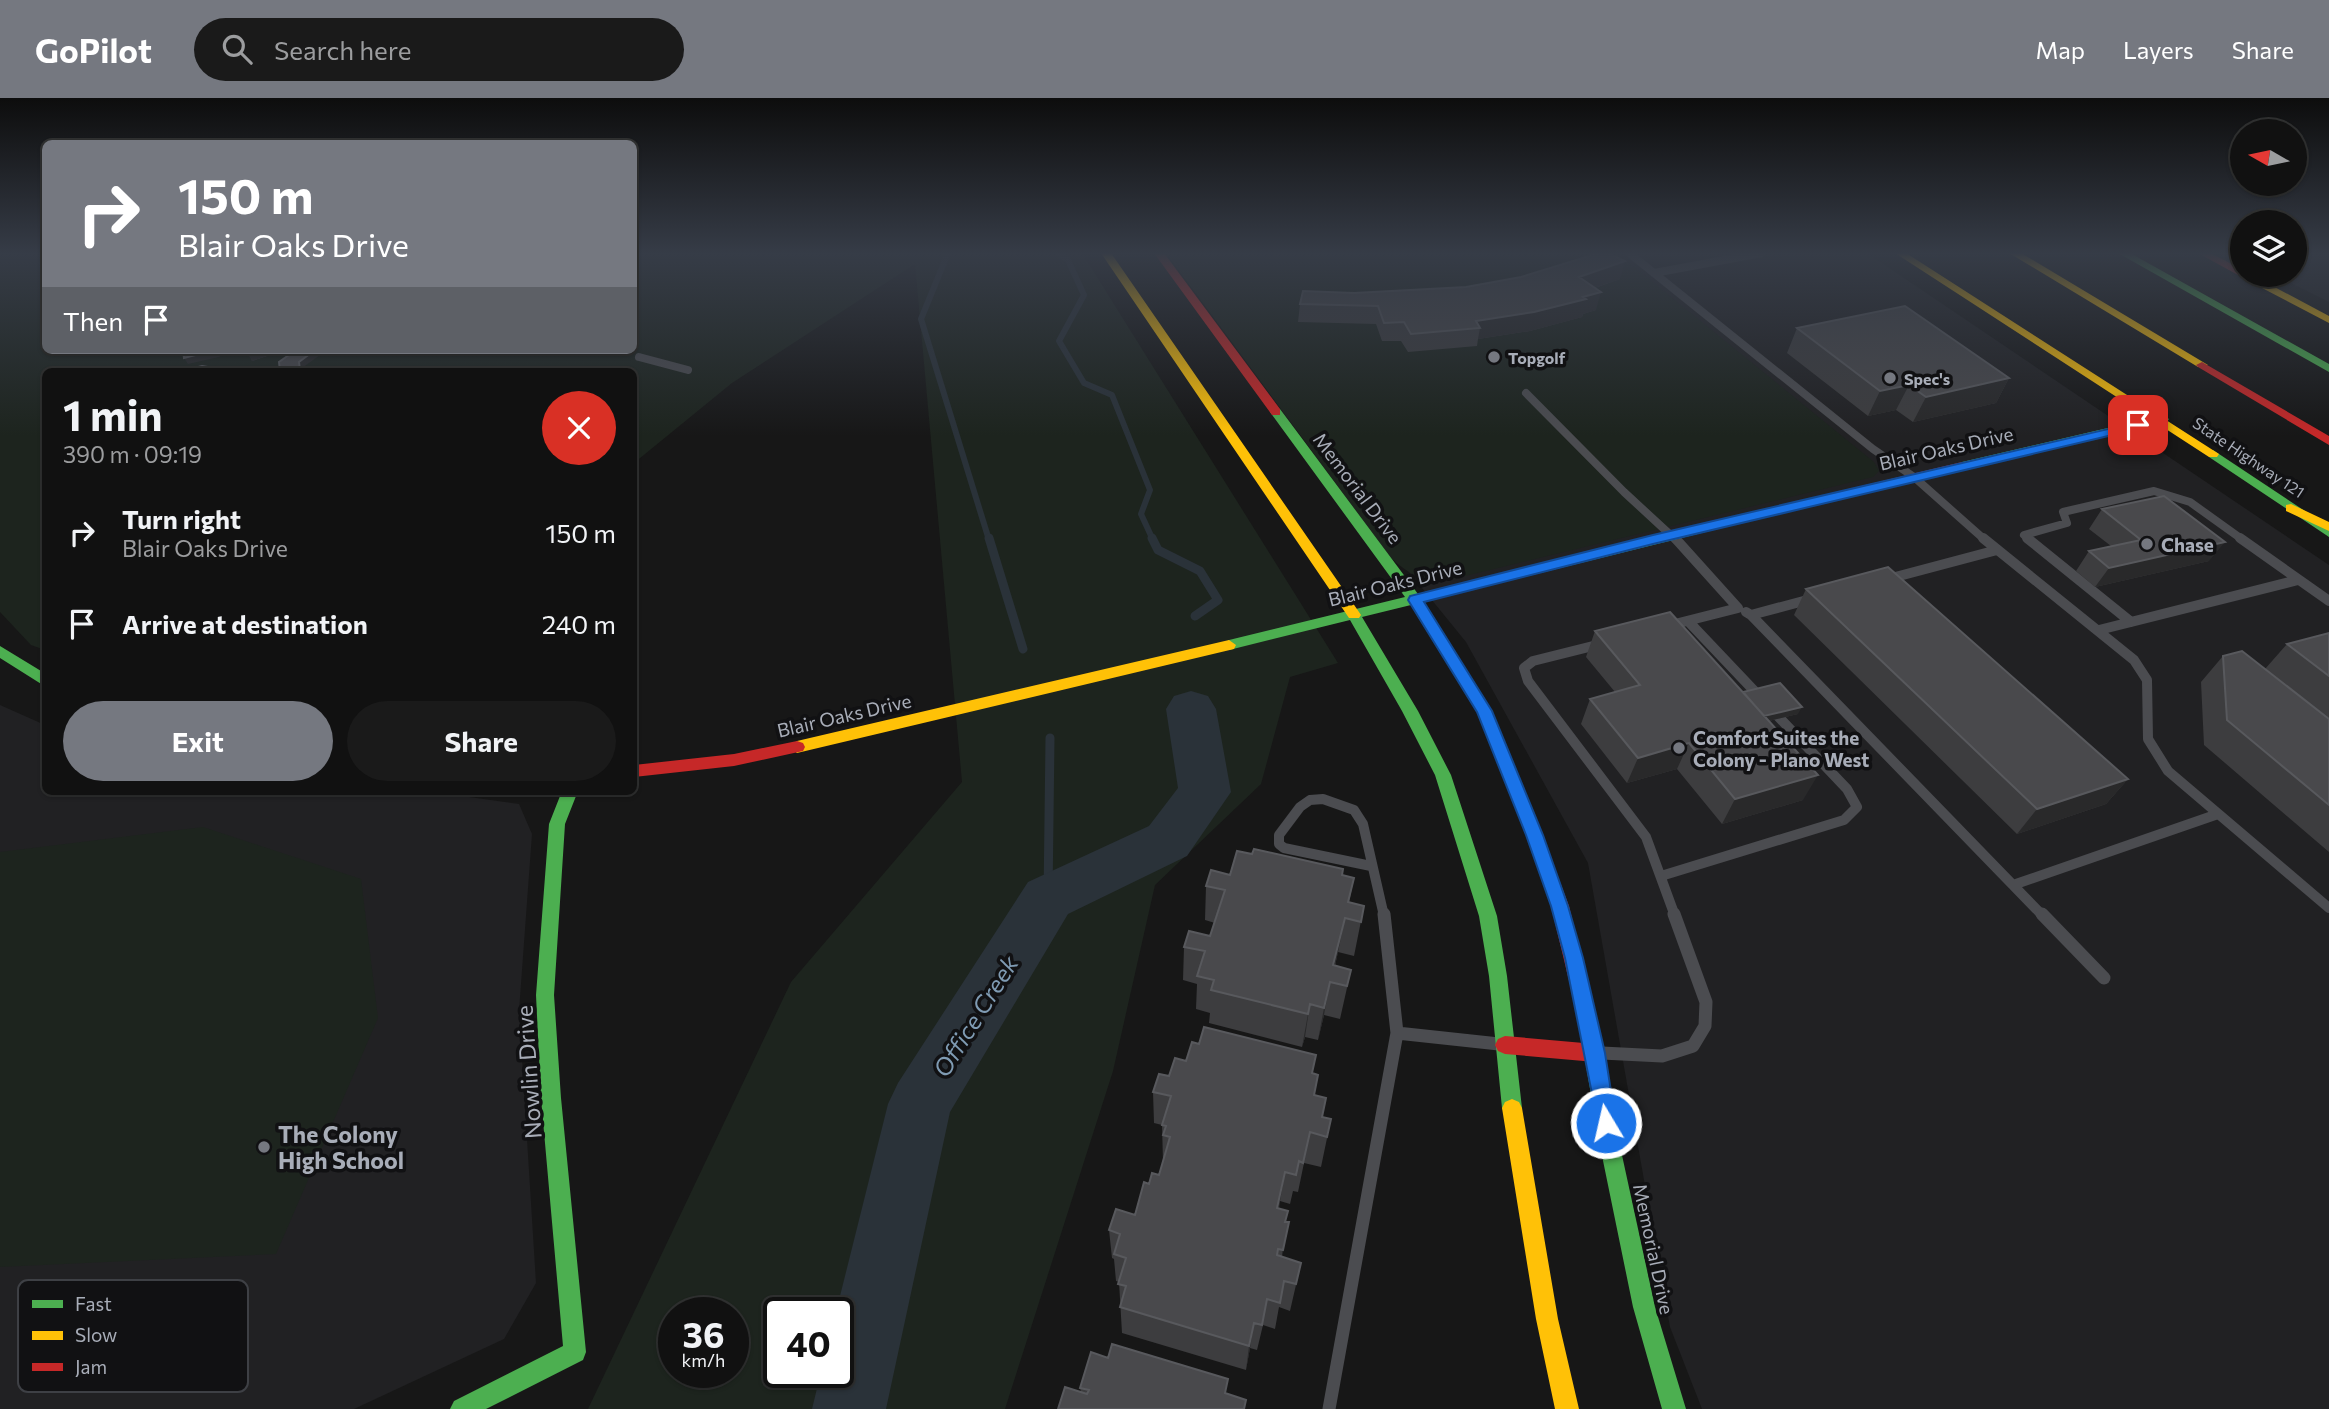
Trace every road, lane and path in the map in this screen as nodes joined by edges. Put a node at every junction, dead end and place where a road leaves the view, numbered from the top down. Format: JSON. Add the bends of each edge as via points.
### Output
{"nodes":[{"id":1,"x":1153,"y":314,"type":"edge"},
{"id":2,"x":1197,"y":314,"type":"edge"},
{"id":3,"x":1705,"y":314,"type":"edge"},
{"id":4,"x":1997,"y":314,"type":"edge"},
{"id":5,"x":2117,"y":314,"type":"edge"},
{"id":6,"x":2232,"y":314,"type":"edge"},
{"id":7,"x":639,"y":357,"type":"dead end"},
{"id":8,"x":2329,"y":369,"type":"edge"},
{"id":9,"x":688,"y":370,"type":"dead end"},
{"id":10,"x":1526,"y":393,"type":"dead end"},
{"id":11,"x":2163,"y":419,"type":"junction"},
{"id":12,"x":2329,"y":441,"type":"edge"},
{"id":13,"x":1914,"y":477,"type":"junction"},
{"id":14,"x":2291,"y":508,"type":"junction"},
{"id":15,"x":2329,"y":527,"type":"edge"},
{"id":16,"x":2329,"y":533,"type":"edge"},
{"id":17,"x":1672,"y":535,"type":"junction"},
{"id":18,"x":1997,"y":550,"type":"junction"},
{"id":19,"x":2298,"y":580,"type":"junction"},
{"id":20,"x":1872,"y":583,"type":"edge"},
{"id":21,"x":1818,"y":597,"type":"edge"},
{"id":22,"x":1415,"y":600,"type":"junction"},
{"id":23,"x":2329,"y":601,"type":"edge"},
{"id":24,"x":1738,"y":608,"type":"junction"},
{"id":25,"x":1354,"y":615,"type":"junction"},
{"id":26,"x":1751,"y":615,"type":"junction"},
{"id":27,"x":1688,"y":621,"type":"junction"},
{"id":28,"x":2131,"y":622,"type":"junction"},
{"id":29,"x":2099,"y":630,"type":"junction"},
{"id":30,"x":1650,"y":631,"type":"edge"},
{"id":31,"x":1611,"y":641,"type":"edge"},
{"id":32,"x":0,"y":650,"type":"edge"},
{"id":33,"x":42,"y":665,"type":"edge"},
{"id":34,"x":29,"y":673,"type":"junction"},
{"id":35,"x":42,"y":680,"type":"edge"},
{"id":36,"x":637,"y":771,"type":"edge"},
{"id":37,"x":568,"y":795,"type":"edge"},
{"id":38,"x":2218,"y":814,"type":"junction"},
{"id":39,"x":1371,"y":866,"type":"junction"},
{"id":40,"x":1661,"y":877,"type":"junction"},
{"id":41,"x":2013,"y":885,"type":"junction"},
{"id":42,"x":2329,"y":908,"type":"edge"},
{"id":43,"x":2104,"y":978,"type":"dead end"},
{"id":44,"x":1397,"y":1034,"type":"junction"},
{"id":45,"x":1505,"y":1045,"type":"junction"},
{"id":46,"x":1595,"y":1053,"type":"junction"},
{"id":47,"x":462,"y":1409,"type":"edge"},
{"id":48,"x":1329,"y":1409,"type":"edge"},
{"id":49,"x":1567,"y":1409,"type":"edge"},
{"id":50,"x":1674,"y":1409,"type":"edge"}],
"edges":[{"from":1,"to":25,"type":"main road"},
{"from":2,"to":22,"type":"main road","name":"Memorial Drive"},
{"from":3,"to":13,"type":"lane"},
{"from":4,"to":11,"type":"main road","name":"State Highway 121"},
{"from":5,"to":12,"type":"main road"},
{"from":6,"to":8,"type":"main road"},
{"from":7,"to":9,"type":"lane"},
{"from":10,"to":17,"type":"lane"},
{"from":11,"to":13,"type":"main road","name":"Blair Oaks Drive"},
{"from":11,"to":14,"type":"main road","name":"State Highway 121"},
{"from":13,"to":17,"type":"main road","name":"Blair Oaks Drive"},
{"from":13,"to":18,"type":"lane"},
{"from":14,"to":15,"type":"main road"},
{"from":14,"to":16,"type":"main road","name":"State Highway 121"},
{"from":17,"to":22,"type":"main road","name":"Blair Oaks Drive"},
{"from":17,"to":24,"type":"lane"},
{"from":18,"to":20,"type":"lane"},
{"from":18,"to":29,"type":"lane"},
{"from":19,"to":23,"type":"lane"},
{"from":19,"to":28,"type":"lane"},
{"from":19,"to":28,"type":"lane","via":[[2190,502],[2154,491],[2063,512],[2067,523],[2024,535]]},
{"from":21,"to":26,"type":"lane"},
{"from":22,"to":25,"type":"main road","name":"Blair Oaks Drive"},
{"from":22,"to":46,"type":"main road","name":"Memorial Drive","via":[[1484,711],[1534,835],[1560,906]]},
{"from":24,"to":26,"type":"lane"},
{"from":24,"to":27,"type":"lane"},
{"from":25,"to":36,"type":"main road","name":"Blair Oaks Drive","via":[[793,749]]},
{"from":25,"to":45,"type":"main road","via":[[1443,775],[1461,825],[1488,916]]},
{"from":26,"to":41,"type":"lane"},
{"from":27,"to":30,"type":"lane"},
{"from":27,"to":40,"type":"lane","via":[[1847,789],[1857,807],[1844,820]]},
{"from":28,"to":29,"type":"lane"},
{"from":29,"to":38,"type":"lane","via":[[2134,660],[2147,680],[2148,739],[2168,771]]},
{"from":31,"to":40,"type":"lane","via":[[1534,661],[1524,668],[1528,681],[1646,837]]},
{"from":32,"to":34,"type":"main road"},
{"from":33,"to":34,"type":"lane"},
{"from":34,"to":35,"type":"main road"},
{"from":37,"to":47,"type":"main road","name":"Nowlin Drive","via":[[557,824],[545,995],[575,1352]]},
{"from":38,"to":41,"type":"lane"},
{"from":38,"to":42,"type":"lane"},
{"from":39,"to":39,"type":"lane","via":[[1363,824],[1354,810],[1341,803],[1310,800],[1279,835],[1284,848]]},
{"from":39,"to":44,"type":"lane","via":[[1385,918]]},
{"from":40,"to":46,"type":"lane","via":[[1706,1002],[1705,1026],[1693,1046],[1662,1056]]},
{"from":41,"to":43,"type":"lane"},
{"from":44,"to":45,"type":"lane"},
{"from":44,"to":48,"type":"lane"},
{"from":45,"to":46,"type":"main road"},
{"from":45,"to":49,"type":"main road","via":[[1516,1143]]},
{"from":46,"to":50,"type":"main road","name":"Memorial Drive","via":[[1644,1307]]}]}
